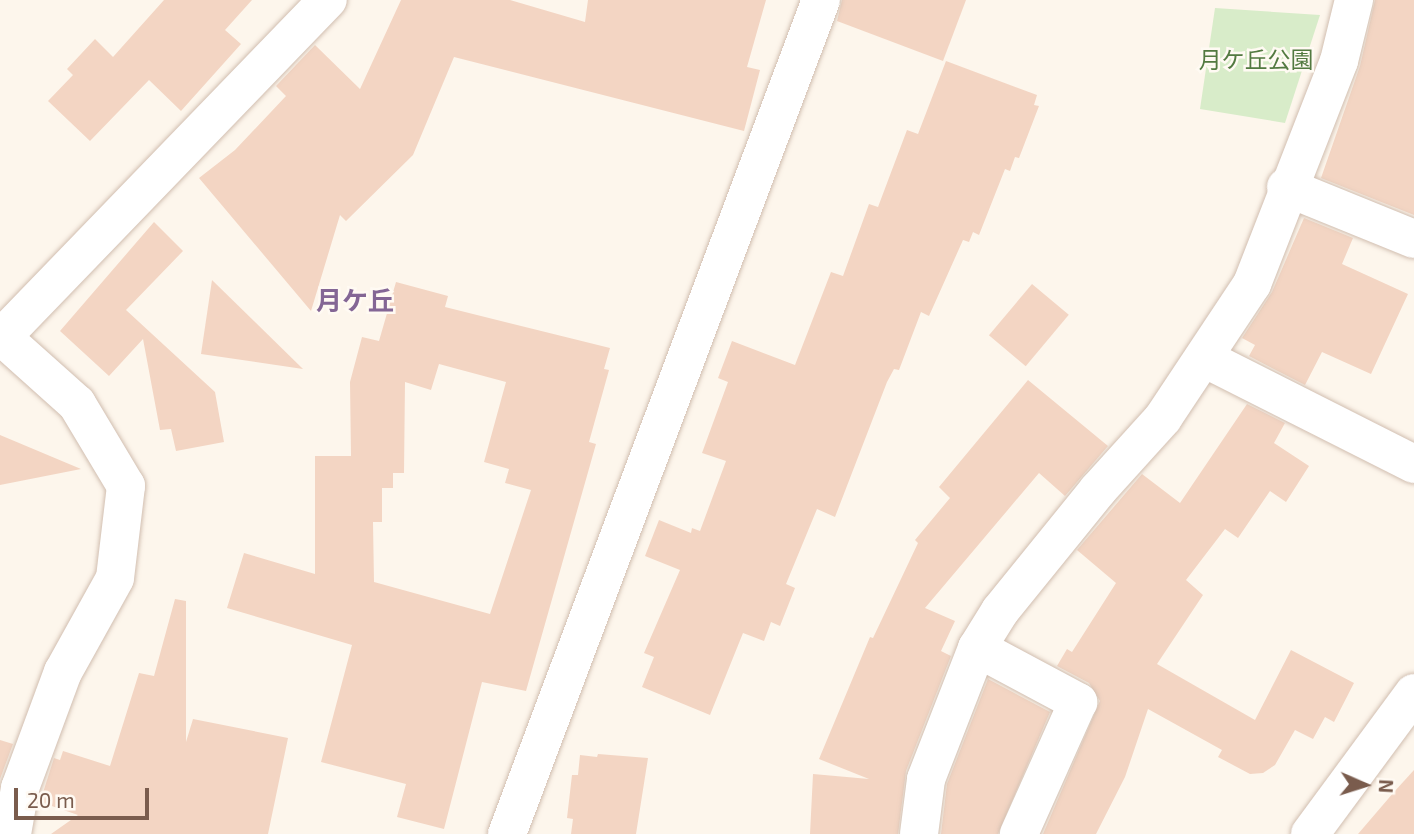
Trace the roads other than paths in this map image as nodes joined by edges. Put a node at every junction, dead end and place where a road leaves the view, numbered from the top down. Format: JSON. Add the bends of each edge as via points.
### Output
{"nodes":[{"id":1,"x":328,"y":0,"type":"edge"},
{"id":2,"x":821,"y":0,"type":"edge"},
{"id":3,"x":1354,"y":0,"type":"edge"},
{"id":4,"x":1286,"y":187,"type":"junction"},
{"id":5,"x":1414,"y":239,"type":"edge"},
{"id":6,"x":1,"y":337,"type":"edge"},
{"id":7,"x":1206,"y":359,"type":"junction"},
{"id":8,"x":1414,"y":464,"type":"edge"},
{"id":9,"x":977,"y":648,"type":"junction"},
{"id":10,"x":1414,"y":693,"type":"edge"},
{"id":11,"x":12,"y":834,"type":"edge"},
{"id":12,"x":507,"y":834,"type":"edge"},
{"id":13,"x":919,"y":834,"type":"edge"},
{"id":14,"x":1019,"y":834,"type":"edge"},
{"id":15,"x":1310,"y":834,"type":"edge"}],
"edges":[{"from":1,"to":6,"type":"street"},
{"from":2,"to":12,"type":"street"},
{"from":3,"to":4,"type":"street","via":[[1339,61]]},
{"from":4,"to":5,"type":"street"},
{"from":4,"to":7,"type":"street","via":[[1252,284]]},
{"from":6,"to":11,"type":"street","via":[[77,404],[126,485],[115,579],[62,672],[20,788]]},
{"from":7,"to":8,"type":"street"},
{"from":7,"to":9,"type":"street","via":[[1163,418],[1000,611]]},
{"from":9,"to":13,"type":"street","via":[[926,779]]},
{"from":9,"to":14,"type":"street","via":[[1078,702]]},
{"from":10,"to":15,"type":"street"}]}
